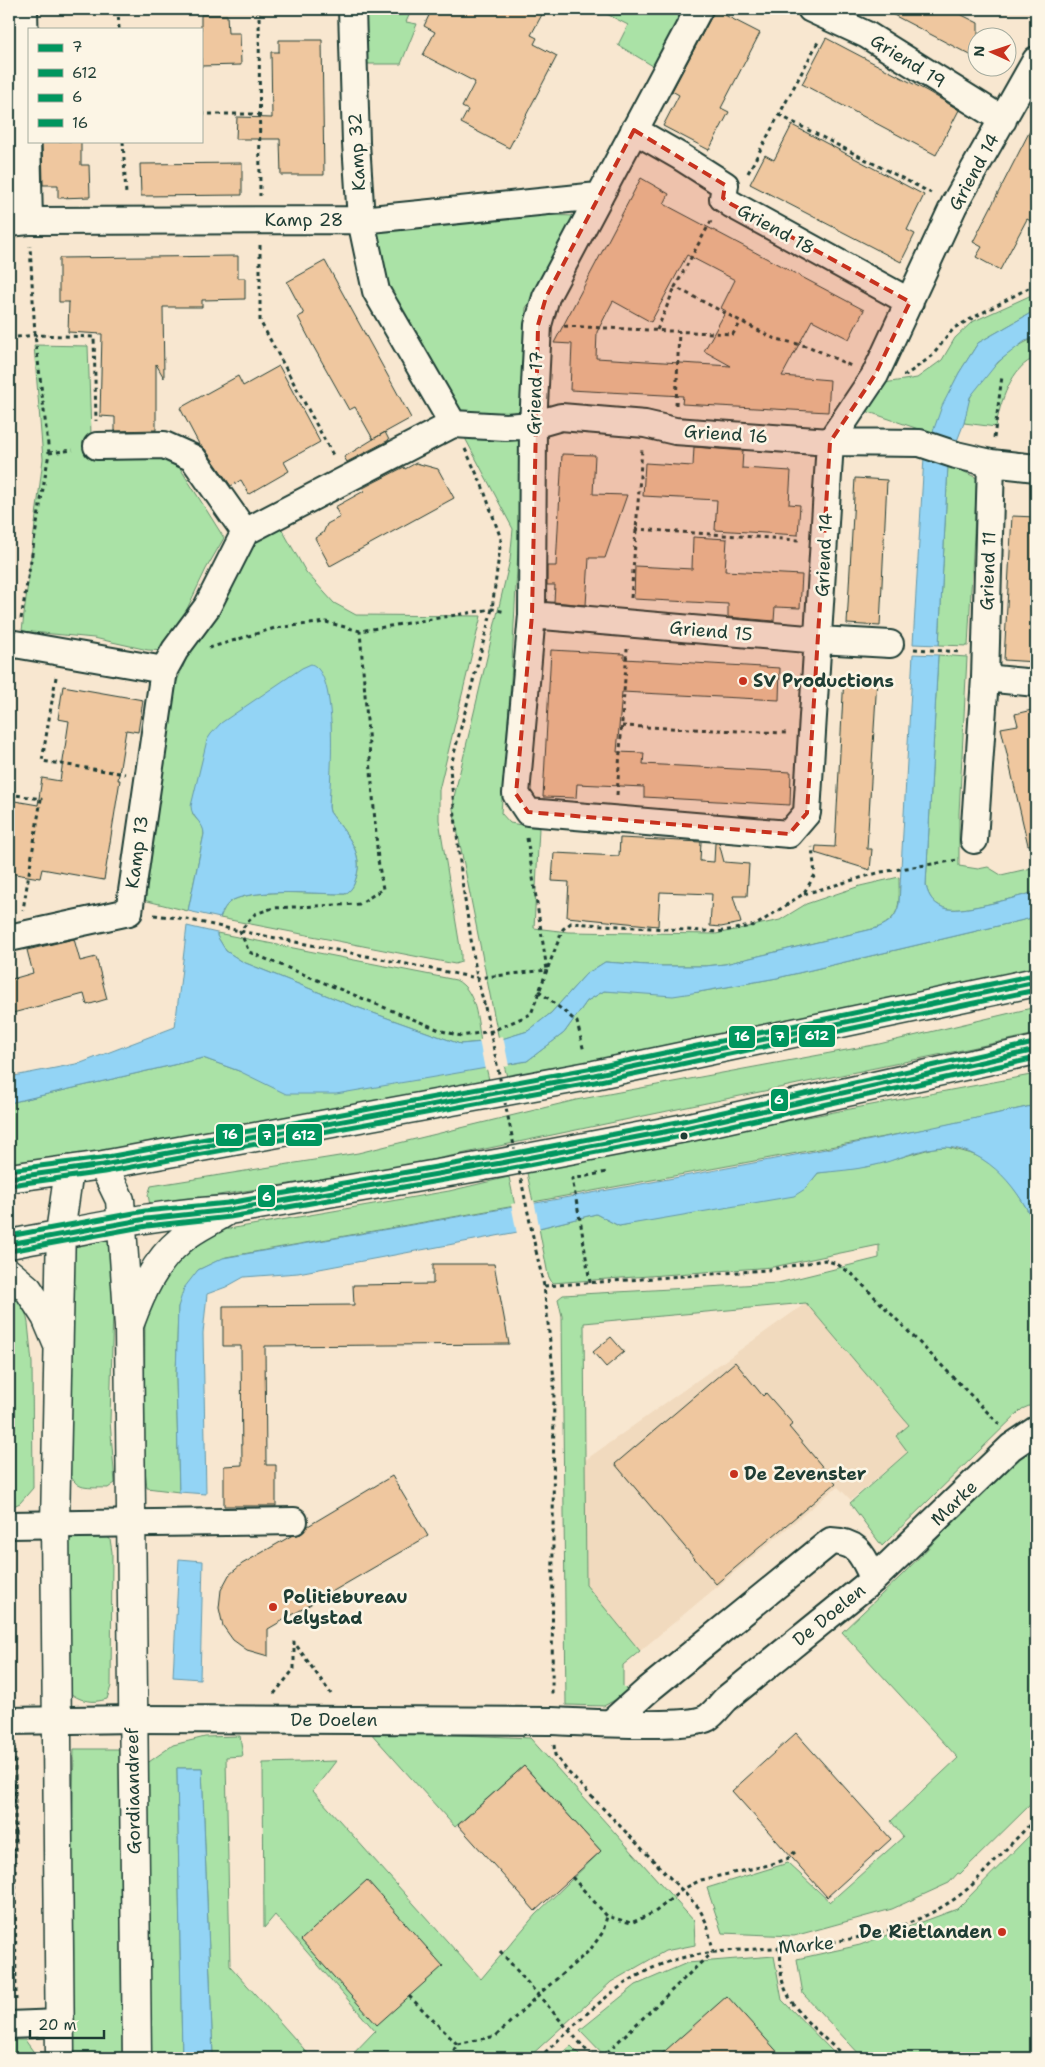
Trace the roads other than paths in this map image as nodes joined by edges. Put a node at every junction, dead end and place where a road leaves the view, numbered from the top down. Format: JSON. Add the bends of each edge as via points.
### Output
{"nodes":[{"id":1,"x":24,"y":9,"type":"edge"},
{"id":2,"x":352,"y":9,"type":"edge"},
{"id":3,"x":699,"y":9,"type":"edge"},
{"id":4,"x":821,"y":14,"type":"edge"},
{"id":5,"x":1036,"y":60,"type":"edge"},
{"id":6,"x":1003,"y":120,"type":"junction"},
{"id":7,"x":634,"y":130,"type":"junction"},
{"id":8,"x":598,"y":196,"type":"junction"},
{"id":9,"x":361,"y":220,"type":"junction"},
{"id":10,"x":19,"y":222,"type":"edge"},
{"id":11,"x":910,"y":302,"type":"junction"},
{"id":12,"x":452,"y":424,"type":"junction"},
{"id":13,"x":533,"y":425,"type":"junction"},
{"id":14,"x":830,"y":442,"type":"junction"},
{"id":15,"x":97,"y":446,"type":"road end"},
{"id":16,"x":991,"y":463,"type":"junction"},
{"id":17,"x":1036,"y":468,"type":"edge"},
{"id":18,"x":245,"y":532,"type":"junction"},
{"id":19,"x":532,"y":615,"type":"junction"},
{"id":20,"x":819,"y":640,"type":"junction"},
{"id":21,"x":13,"y":644,"type":"edge"},
{"id":22,"x":900,"y":646,"type":"road end"},
{"id":23,"x":170,"y":660,"type":"junction"},
{"id":24,"x":985,"y":678,"type":"junction"},
{"id":25,"x":1036,"y":683,"type":"edge"},
{"id":26,"x":800,"y":822,"type":"joint"},
{"id":27,"x":974,"y":840,"type":"dead end"},
{"id":28,"x":14,"y":937,"type":"edge"},
{"id":29,"x":1036,"y":982,"type":"edge"},
{"id":30,"x":1036,"y":1050,"type":"edge"},
{"id":31,"x":104,"y":1165,"type":"junction"},
{"id":32,"x":69,"y":1170,"type":"junction"},
{"id":33,"x":9,"y":1178,"type":"edge"},
{"id":34,"x":229,"y":1210,"type":"junction"},
{"id":35,"x":123,"y":1223,"type":"junction"},
{"id":36,"x":61,"y":1235,"type":"junction"},
{"id":37,"x":9,"y":1244,"type":"edge"},
{"id":38,"x":9,"y":1273,"type":"edge"},
{"id":39,"x":129,"y":1327,"type":"junction"},
{"id":40,"x":57,"y":1343,"type":"junction"},
{"id":41,"x":1027,"y":1437,"type":"edge"},
{"id":42,"x":294,"y":1521,"type":"dead end"},
{"id":43,"x":130,"y":1523,"type":"junction"},
{"id":44,"x":55,"y":1524,"type":"junction"},
{"id":45,"x":9,"y":1525,"type":"edge"},
{"id":46,"x":874,"y":1579,"type":"junction"},
{"id":47,"x":132,"y":1719,"type":"junction"},
{"id":48,"x":57,"y":1720,"type":"junction"},
{"id":49,"x":12,"y":1721,"type":"edge"},
{"id":50,"x":612,"y":1723,"type":"junction"},
{"id":51,"x":60,"y":2024,"type":"junction"},
{"id":52,"x":13,"y":2025,"type":"edge"},
{"id":53,"x":60,"y":2058,"type":"edge"},
{"id":54,"x":136,"y":2058,"type":"edge"}],
"edges":[{"from":1,"to":10,"type":"street"},
{"from":2,"to":9,"type":"street","name":"Kamp 32"},
{"from":3,"to":7,"type":"street","name":"Griend 17"},
{"from":4,"to":6,"type":"street","name":"Griend 19","via":[[867,35]]},
{"from":5,"to":6,"type":"street","name":"Griend 14"},
{"from":6,"to":11,"type":"street","name":"Griend 14","via":[[954,205]]},
{"from":7,"to":8,"type":"street","name":"Griend 17"},
{"from":7,"to":11,"type":"street","name":"Griend 18","via":[[725,185],[727,201]]},
{"from":8,"to":9,"type":"street","name":"Kamp 28"},
{"from":8,"to":13,"type":"street","name":"Griend 17","via":[[546,298],[538,325]]},
{"from":9,"to":10,"type":"street","name":"Kamp 28"},
{"from":9,"to":12,"type":"street","name":"Kamp 32","via":[[376,291]]},
{"from":11,"to":14,"type":"street","name":"Griend 14","via":[[875,375]]},
{"from":12,"to":13,"type":"street"},
{"from":12,"to":18,"type":"street"},
{"from":13,"to":14,"type":"street","name":"Griend 16","via":[[561,418],[644,424],[675,431]]},
{"from":13,"to":19,"type":"street","name":"Griend 17"},
{"from":14,"to":16,"type":"street","name":"Griend 16","via":[[920,443]]},
{"from":14,"to":20,"type":"street","name":"Griend 14"},
{"from":15,"to":18,"type":"street","via":[[164,445],[193,458]]},
{"from":16,"to":17,"type":"street","name":"Griend 16"},
{"from":16,"to":24,"type":"street","name":"Griend 11"},
{"from":18,"to":23,"type":"street","name":"Kamp 13","via":[[207,607]]},
{"from":19,"to":20,"type":"street","name":"Griend 15"},
{"from":19,"to":26,"type":"street","name":"Griend 17","via":[[516,794],[528,812],[790,834]]},
{"from":20,"to":22,"type":"street","name":"Griend 15"},
{"from":20,"to":26,"type":"street","name":"Griend 14","via":[[807,813]]},
{"from":21,"to":23,"type":"street"},
{"from":23,"to":28,"type":"street","name":"Kamp 13","via":[[148,778],[129,912]]},
{"from":24,"to":25,"type":"street"},
{"from":24,"to":27,"type":"street","name":"Griend 11"},
{"from":29,"to":31,"type":"main road","via":[[594,1075]]},
{"from":30,"to":34,"type":"main road","via":[[685,1128]]},
{"from":31,"to":32,"type":"main road"},
{"from":31,"to":35,"type":"main road","name":"Gordiaandreef","via":[[120,1200]]},
{"from":32,"to":33,"type":"main road"},
{"from":32,"to":36,"type":"main road"},
{"from":34,"to":35,"type":"main road"},
{"from":34,"to":39,"type":"main road","name":"Gordiaandreef","via":[[181,1240],[164,1258],[148,1280]]},
{"from":35,"to":36,"type":"main road"},
{"from":35,"to":39,"type":"main road","name":"Gordiaandreef"},
{"from":36,"to":37,"type":"main road"},
{"from":36,"to":40,"type":"main road"},
{"from":38,"to":40,"type":"main road","via":[[28,1289],[46,1317]]},
{"from":39,"to":43,"type":"main road","name":"Gordiaandreef"},
{"from":40,"to":44,"type":"main road"},
{"from":41,"to":46,"type":"street","name":"Marke"},
{"from":42,"to":43,"type":"street"},
{"from":43,"to":44,"type":"street"},
{"from":43,"to":47,"type":"main road","name":"Gordiaandreef"},
{"from":44,"to":45,"type":"street"},
{"from":44,"to":48,"type":"main road"},
{"from":46,"to":50,"type":"street","name":"De Doelen","via":[[706,1718],[691,1723]]},
{"from":46,"to":50,"type":"street","name":"De Doelen","via":[[859,1551],[846,1542],[831,1541]]},
{"from":47,"to":48,"type":"street","name":"De Doelen"},
{"from":47,"to":50,"type":"street","name":"De Doelen"},
{"from":47,"to":54,"type":"main road","name":"Gordiaandreef"},
{"from":48,"to":49,"type":"street"},
{"from":48,"to":51,"type":"main road"},
{"from":51,"to":52,"type":"street"},
{"from":51,"to":53,"type":"main road"}]}
